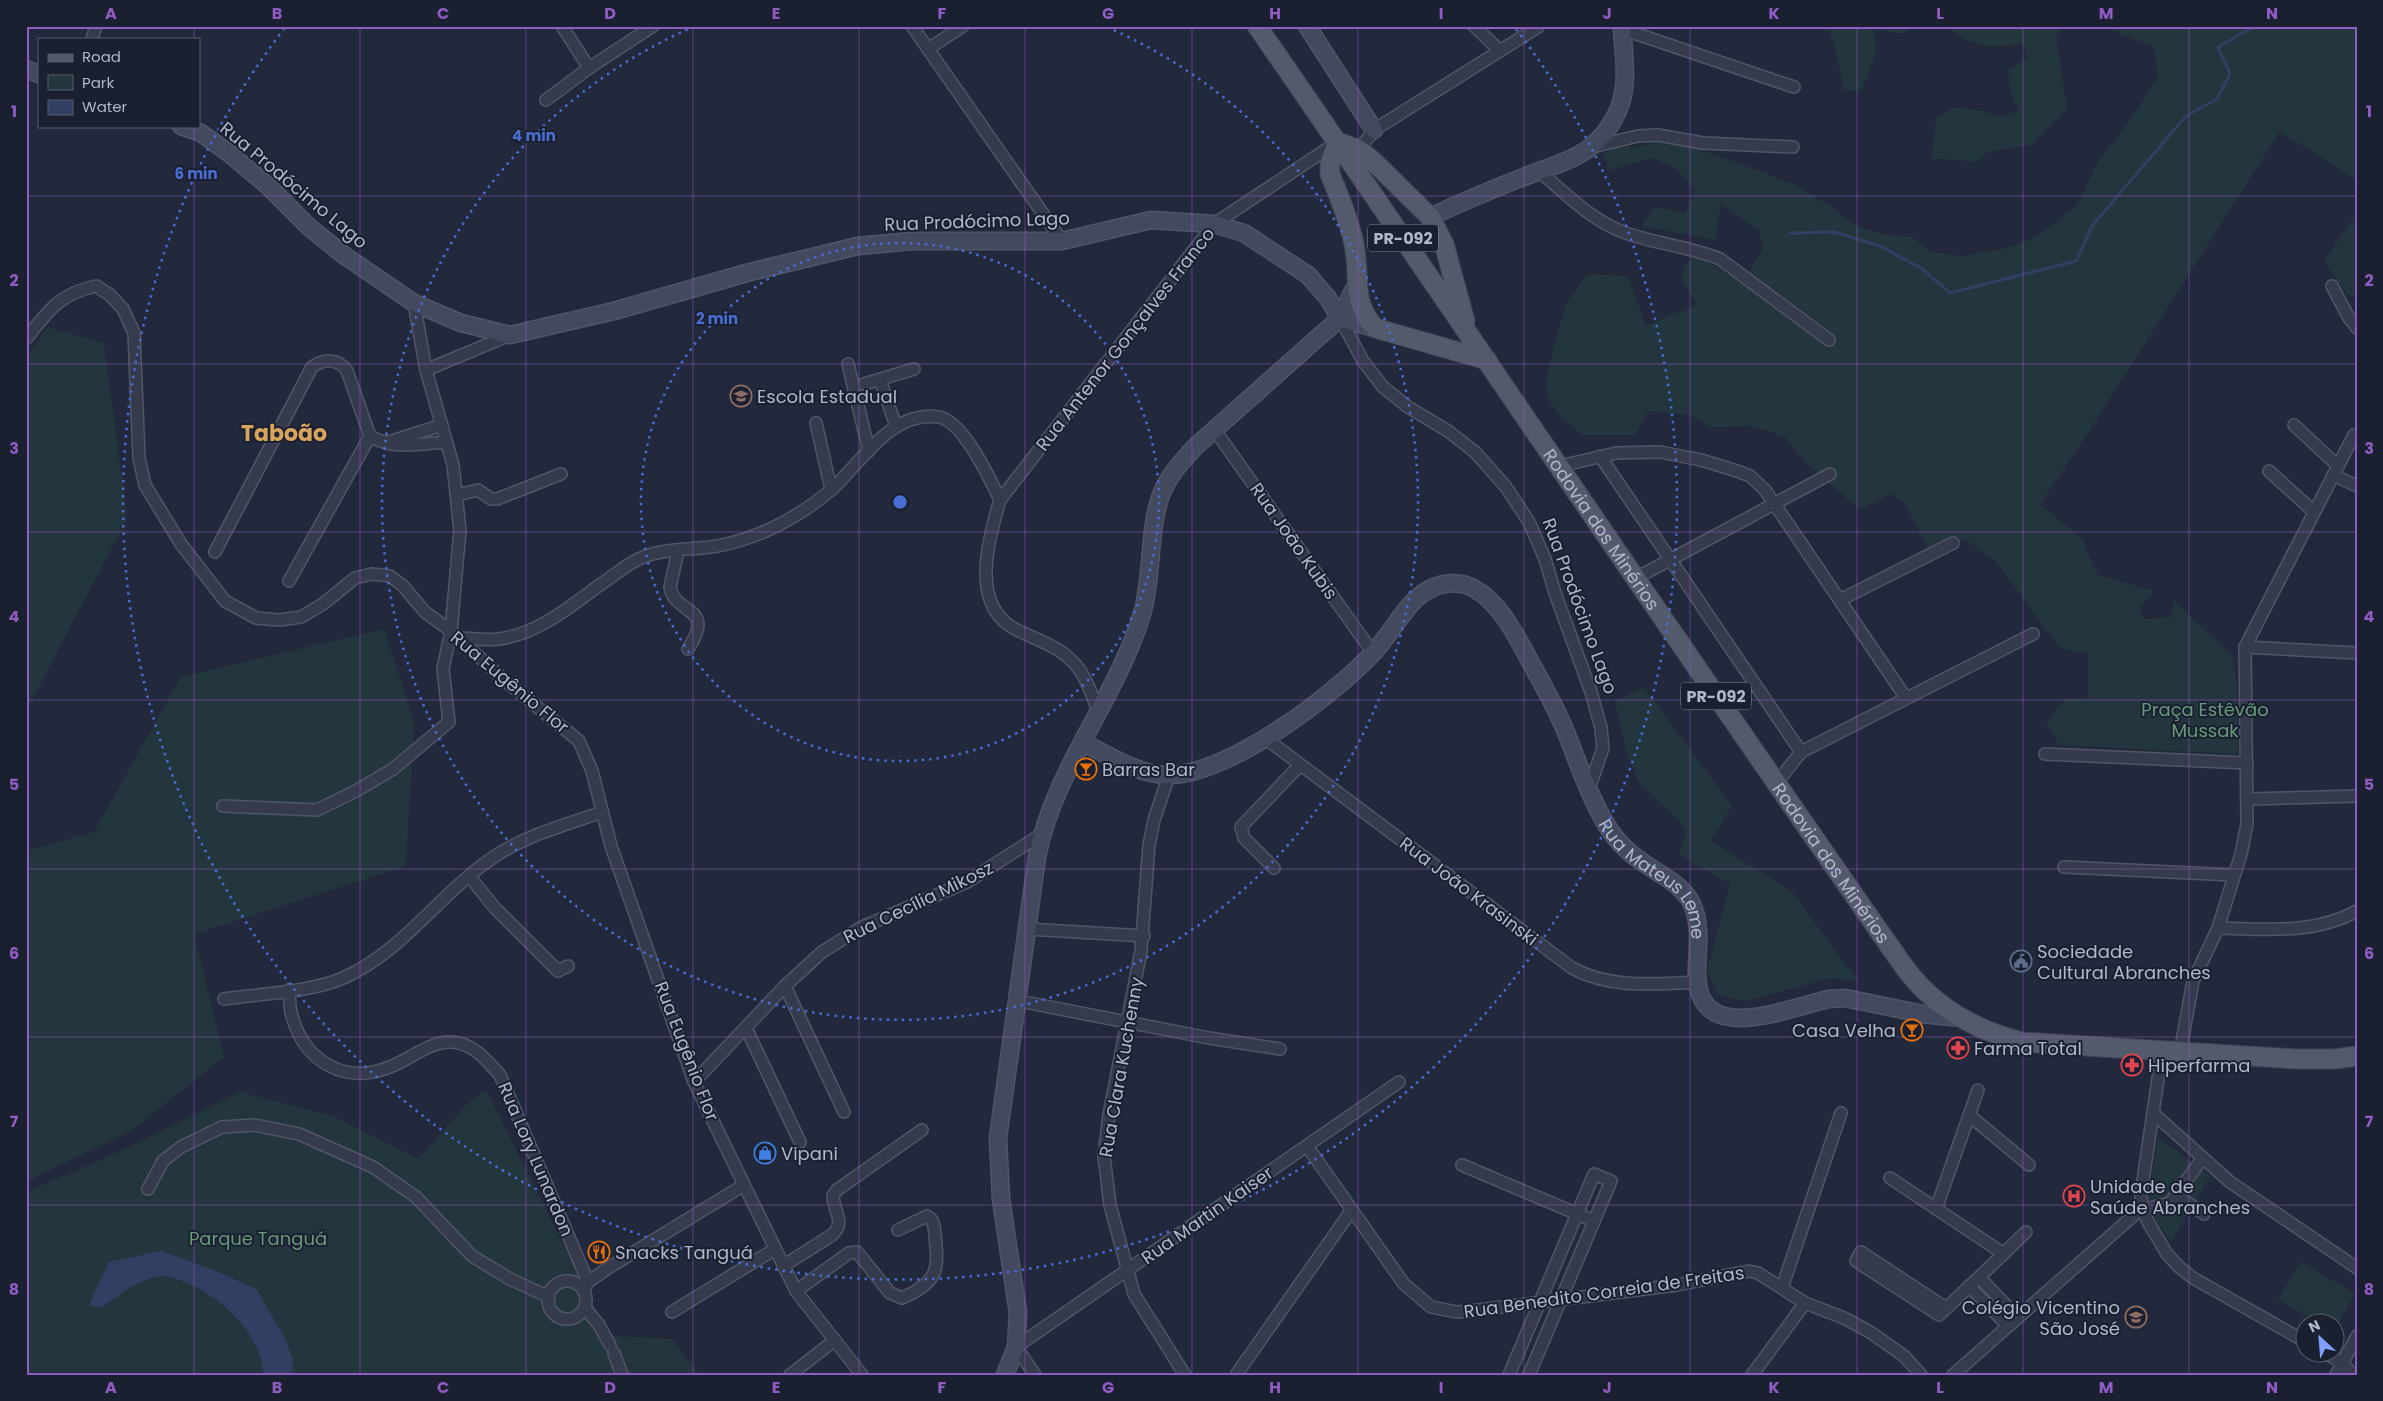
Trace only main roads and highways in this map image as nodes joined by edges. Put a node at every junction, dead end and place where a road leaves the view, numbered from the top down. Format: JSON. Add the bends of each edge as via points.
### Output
{"nodes":[{"id":1,"x":1257,"y":26,"type":"edge"},
{"id":2,"x":1312,"y":28,"type":"edge"},
{"id":3,"x":1622,"y":28,"type":"edge"},
{"id":4,"x":26,"y":69,"type":"edge"},
{"id":5,"x":38,"y":74,"type":"edge"},
{"id":6,"x":186,"y":128,"type":"edge"},
{"id":7,"x":1374,"y":130,"type":"road end"},
{"id":8,"x":1338,"y":142,"type":"junction"},
{"id":9,"x":1430,"y":217,"type":"junction"},
{"id":10,"x":1357,"y":283,"type":"junction"},
{"id":11,"x":1340,"y":318,"type":"junction"},
{"id":12,"x":1375,"y":328,"type":"junction"},
{"id":13,"x":1469,"y":334,"type":"junction"},
{"id":14,"x":1487,"y":360,"type":"junction"},
{"id":15,"x":1084,"y":743,"type":"junction"},
{"id":16,"x":1960,"y":1018,"type":"junction"},
{"id":17,"x":2357,"y":1056,"type":"edge"},
{"id":18,"x":1005,"y":1375,"type":"edge"}],
"edges":[{"from":1,"to":8,"type":"main road","name":"Rodovia dos Minérios","number":"PR-092"},
{"from":2,"to":7,"type":"main road"},
{"from":3,"to":9,"type":"main road","via":[[1622,98],[1610,125],[1588,148],[1565,161]]},
{"from":4,"to":5,"type":"main road"},
{"from":6,"to":11,"type":"main road","name":"Rua Prodócimo Lago","via":[[230,154],[309,227],[414,303],[461,323],[510,335],[614,311],[750,272],[858,246],[912,241],[1062,241],[1151,220],[1214,224],[1244,233],[1299,268],[1317,284]]},
{"from":8,"to":9,"type":"main road","via":[[1359,150]]},
{"from":8,"to":10,"type":"main road","via":[[1330,163],[1330,174],[1354,242]]},
{"from":8,"to":13,"type":"main road","name":"Rodovia dos Minérios","number":"PR-092"},
{"from":9,"to":13,"type":"main road","via":[[1444,244]]},
{"from":10,"to":11,"type":"main road"},
{"from":10,"to":12,"type":"main road","via":[[1361,308]]},
{"from":11,"to":12,"type":"main road"},
{"from":11,"to":15,"type":"main road","via":[[1214,429],[1175,469],[1161,496],[1142,613],[1126,658]]},
{"from":12,"to":14,"type":"main road"},
{"from":13,"to":14,"type":"main road","name":"Rodovia dos Minérios","number":"PR-092"},
{"from":14,"to":16,"type":"main road","name":"Rodovia dos Minérios","number":"PR-092","via":[[1914,980]]},
{"from":15,"to":16,"type":"main road","name":"Rua Mateus Leme","via":[[1132,767],[1169,775],[1214,763],[1265,738],[1351,675],[1411,604],[1431,588],[1455,583],[1475,588],[1498,610],[1518,640],[1556,710],[1601,814],[1616,839],[1638,860],[1677,886],[1692,904],[1698,931],[1696,982],[1701,998],[1709,1008],[1729,1018],[1751,1018],[1845,998]]},
{"from":15,"to":18,"type":"main road","via":[[1052,803],[1042,834],[1000,1121],[997,1157],[1018,1313],[1016,1348]]},
{"from":16,"to":17,"type":"main road","name":"Rua Mateus Leme","via":[[2000,1037],[2022,1042],[2315,1060]]}]}
